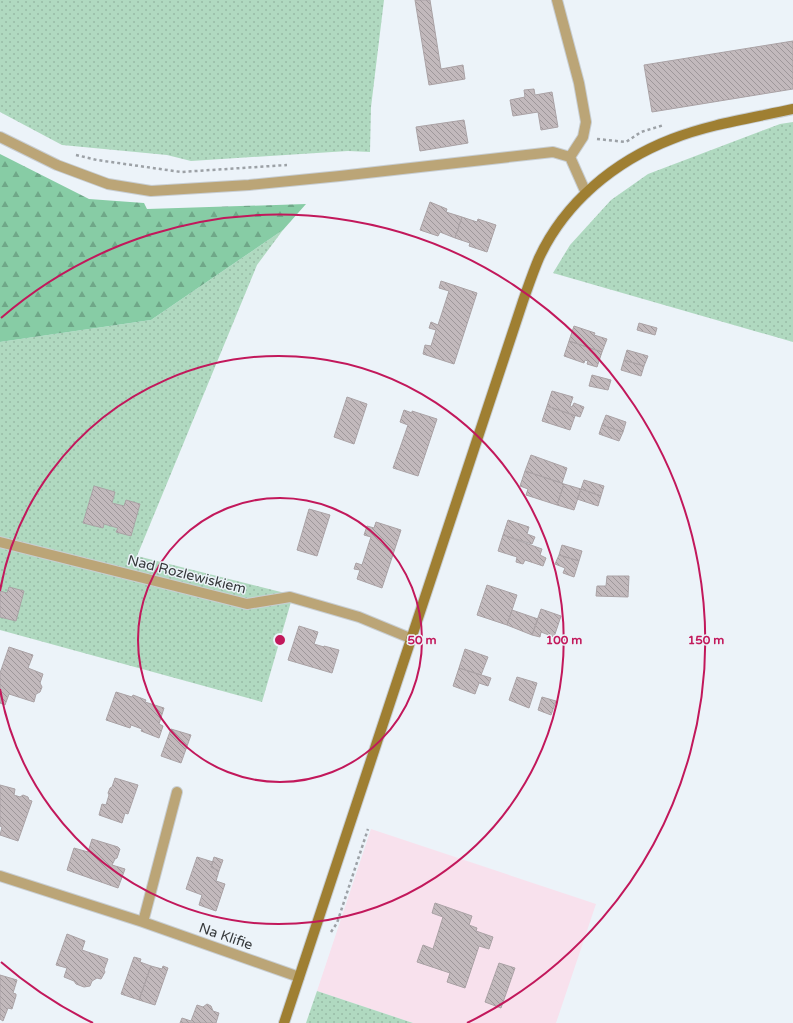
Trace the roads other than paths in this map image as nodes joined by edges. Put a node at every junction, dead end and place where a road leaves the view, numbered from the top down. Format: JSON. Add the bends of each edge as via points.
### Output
{"nodes":[{"id":1,"x":557,"y":0,"type":"edge"},
{"id":2,"x":793,"y":109,"type":"edge"},
{"id":3,"x":0,"y":138,"type":"edge"},
{"id":4,"x":570,"y":157,"type":"junction"},
{"id":5,"x":586,"y":193,"type":"junction"},
{"id":6,"x":0,"y":542,"type":"edge"},
{"id":7,"x":410,"y":638,"type":"junction"},
{"id":8,"x":177,"y":792,"type":"dead end"},
{"id":9,"x":0,"y":876,"type":"edge"},
{"id":10,"x":143,"y":922,"type":"junction"},
{"id":11,"x":299,"y":977,"type":"junction"},
{"id":12,"x":284,"y":1023,"type":"edge"}],
"edges":[{"from":1,"to":4,"type":"street","via":[[580,83],[586,122],[583,137]]},
{"from":2,"to":5,"type":"street","via":[[702,129],[672,139],[623,163]]},
{"from":3,"to":4,"type":"street","via":[[57,165],[108,184],[151,191],[249,185],[553,152]]},
{"from":4,"to":5,"type":"street"},
{"from":5,"to":7,"type":"street","via":[[560,222],[532,275]]},
{"from":6,"to":7,"type":"street","name":"Nad Rozlewiskiem","via":[[247,604],[290,597],[359,617]]},
{"from":7,"to":11,"type":"street"},
{"from":8,"to":10,"type":"street"},
{"from":9,"to":10,"type":"street","name":"Na Klifie"},
{"from":10,"to":11,"type":"street","name":"Na Klifie"},
{"from":11,"to":12,"type":"street"}]}
